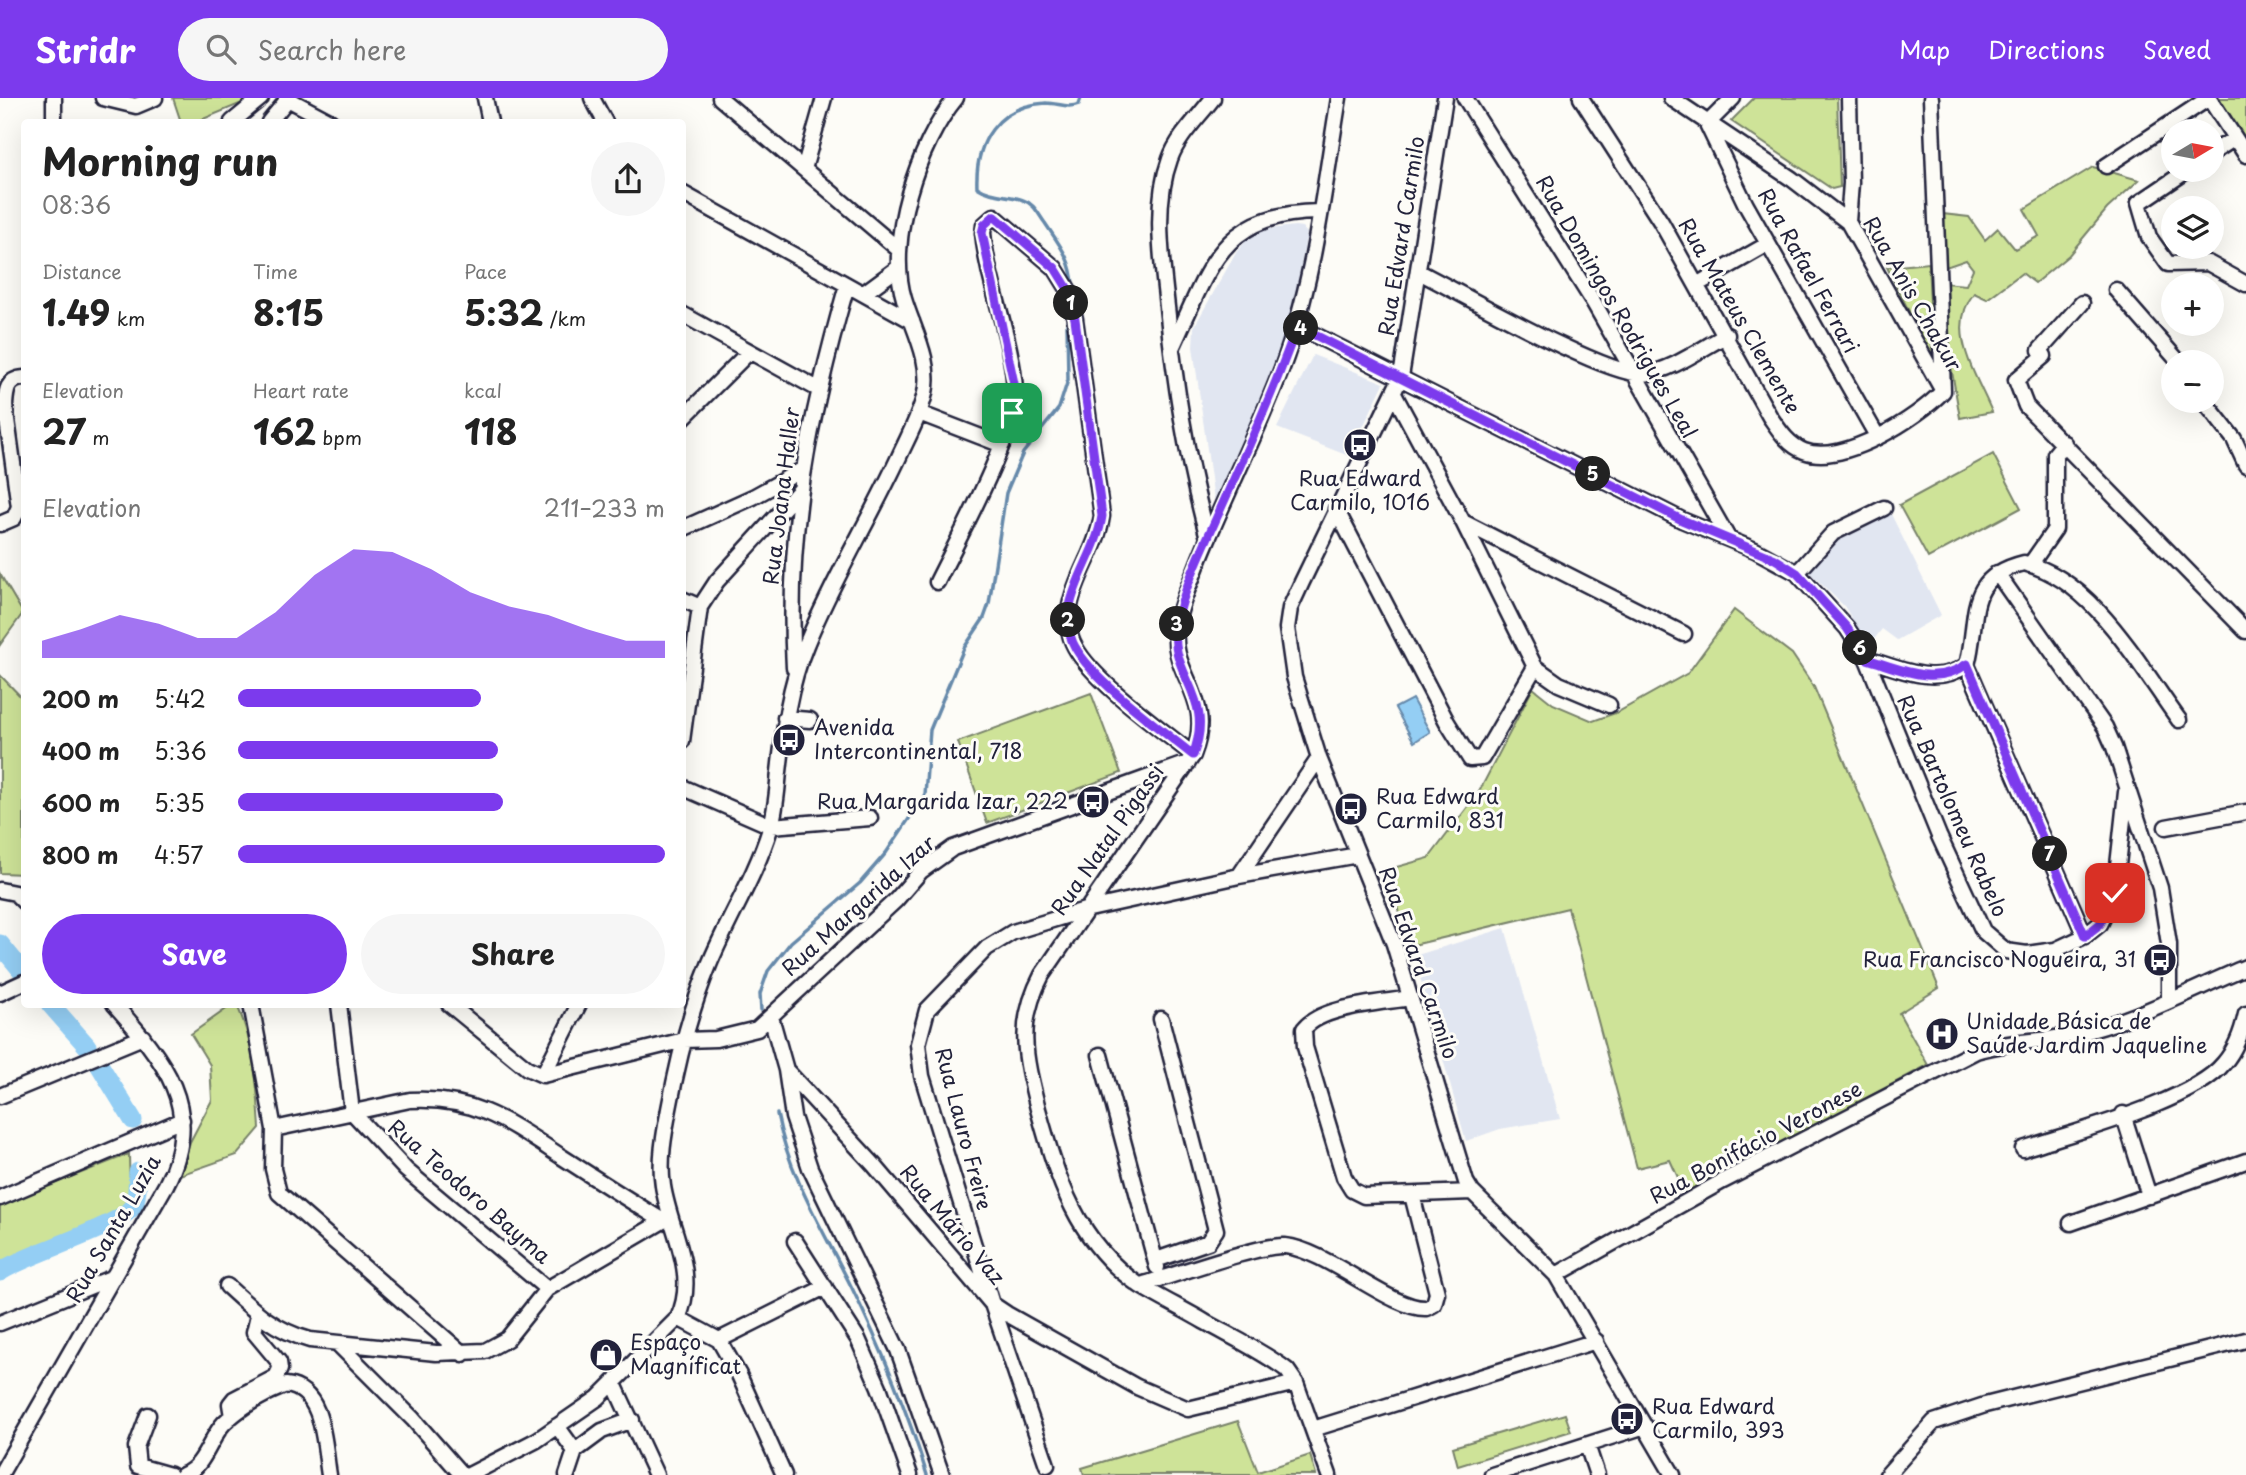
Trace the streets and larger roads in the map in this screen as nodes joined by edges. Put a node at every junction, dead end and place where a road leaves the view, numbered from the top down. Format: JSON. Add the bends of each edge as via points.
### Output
{"nodes":[{"id":1,"x":54,"y":98,"type":"edge"},
{"id":2,"x":103,"y":98,"type":"edge"},
{"id":3,"x":155,"y":98,"type":"edge"},
{"id":4,"x":261,"y":98,"type":"edge"},
{"id":5,"x":485,"y":98,"type":"edge"},
{"id":6,"x":592,"y":98,"type":"edge"},
{"id":7,"x":720,"y":98,"type":"edge"},
{"id":8,"x":824,"y":98,"type":"edge"},
{"id":9,"x":956,"y":98,"type":"edge"},
{"id":10,"x":1213,"y":98,"type":"edge"},
{"id":11,"x":1339,"y":98,"type":"edge"},
{"id":12,"x":1445,"y":98,"type":"edge"},
{"id":13,"x":1465,"y":98,"type":"edge"},
{"id":14,"x":1581,"y":98,"type":"edge"},
{"id":15,"x":1671,"y":98,"type":"edge"},
{"id":16,"x":1733,"y":98,"type":"edge"},
{"id":17,"x":1849,"y":98,"type":"edge"},
{"id":18,"x":1931,"y":98,"type":"edge"},
{"id":19,"x":2209,"y":98,"type":"edge"},
{"id":20,"x":287,"y":99,"type":"edge"},
{"id":21,"x":740,"y":105,"type":"edge"},
{"id":22,"x":54,"y":119,"type":"edge"},
{"id":23,"x":236,"y":119,"type":"edge"},
{"id":24,"x":271,"y":119,"type":"edge"},
{"id":25,"x":325,"y":119,"type":"edge"},
{"id":26,"x":489,"y":119,"type":"edge"},
{"id":27,"x":603,"y":119,"type":"edge"},
{"id":28,"x":1707,"y":124,"type":"junction"},
{"id":29,"x":2235,"y":138,"type":"junction"},
{"id":30,"x":2224,"y":145,"type":"edge"},
{"id":31,"x":2246,"y":155,"type":"edge"},
{"id":32,"x":2106,"y":166,"type":"dead end"},
{"id":33,"x":804,"y":169,"type":"junction"},
{"id":34,"x":2169,"y":182,"type":"edge"},
{"id":35,"x":686,"y":195,"type":"edge"},
{"id":36,"x":1319,"y":212,"type":"junction"},
{"id":37,"x":1849,"y":222,"type":"junction"},
{"id":38,"x":1768,"y":244,"type":"junction"},
{"id":39,"x":898,"y":249,"type":"junction"},
{"id":40,"x":898,"y":268,"type":"junction"},
{"id":41,"x":1419,"y":272,"type":"junction"},
{"id":42,"x":1698,"y":284,"type":"junction"},
{"id":43,"x":2246,"y":284,"type":"edge"},
{"id":44,"x":847,"y":285,"type":"junction"},
{"id":45,"x":2116,"y":290,"type":"dead end"},
{"id":46,"x":864,"y":293,"type":"junction"},
{"id":47,"x":905,"y":303,"type":"junction"},
{"id":48,"x":2082,"y":303,"type":"dead end"},
{"id":49,"x":885,"y":306,"type":"junction"},
{"id":50,"x":686,"y":316,"type":"edge"},
{"id":51,"x":912,"y":321,"type":"junction"},
{"id":52,"x":1297,"y":326,"type":"junction"},
{"id":53,"x":1727,"y":335,"type":"junction"},
{"id":54,"x":2168,"y":350,"type":"edge"},
{"id":55,"x":1170,"y":351,"type":"junction"},
{"id":56,"x":748,"y":352,"type":"junction"},
{"id":57,"x":1633,"y":374,"type":"junction"},
{"id":58,"x":1401,"y":377,"type":"junction"},
{"id":59,"x":21,"y":380,"type":"edge"},
{"id":60,"x":817,"y":388,"type":"junction"},
{"id":61,"x":1943,"y":391,"type":"junction"},
{"id":62,"x":1394,"y":394,"type":"junction"},
{"id":63,"x":919,"y":413,"type":"junction"},
{"id":64,"x":2213,"y":413,"type":"edge"},
{"id":65,"x":686,"y":415,"type":"edge"},
{"id":66,"x":1877,"y":436,"type":"junction"},
{"id":67,"x":2064,"y":443,"type":"junction"},
{"id":68,"x":1002,"y":445,"type":"junction"},
{"id":69,"x":2246,"y":465,"type":"edge"},
{"id":70,"x":802,"y":470,"type":"junction"},
{"id":71,"x":801,"y":489,"type":"junction"},
{"id":72,"x":1884,"y":508,"type":"dead end"},
{"id":73,"x":1336,"y":509,"type":"junction"},
{"id":74,"x":1463,"y":522,"type":"junction"},
{"id":75,"x":0,"y":524,"type":"edge"},
{"id":76,"x":686,"y":527,"type":"edge"},
{"id":77,"x":1208,"y":538,"type":"junction"},
{"id":78,"x":1728,"y":538,"type":"junction"},
{"id":79,"x":2030,"y":565,"type":"junction"},
{"id":80,"x":1797,"y":573,"type":"junction"},
{"id":81,"x":1997,"y":573,"type":"junction"},
{"id":82,"x":937,"y":582,"type":"dead end"},
{"id":83,"x":686,"y":601,"type":"edge"},
{"id":84,"x":700,"y":607,"type":"junction"},
{"id":85,"x":2246,"y":631,"type":"edge"},
{"id":86,"x":1684,"y":634,"type":"dead end"},
{"id":87,"x":1867,"y":659,"type":"junction"},
{"id":88,"x":1967,"y":664,"type":"junction"},
{"id":89,"x":688,"y":665,"type":"edge"},
{"id":90,"x":1535,"y":667,"type":"junction"},
{"id":91,"x":795,"y":673,"type":"junction"},
{"id":92,"x":686,"y":690,"type":"edge"},
{"id":93,"x":1609,"y":705,"type":"dead end"},
{"id":94,"x":785,"y":718,"type":"junction"},
{"id":95,"x":810,"y":720,"type":"dead end"},
{"id":96,"x":2179,"y":720,"type":"dead end"},
{"id":97,"x":1320,"y":758,"type":"junction"},
{"id":98,"x":1191,"y":759,"type":"junction"},
{"id":99,"x":686,"y":789,"type":"edge"},
{"id":100,"x":2126,"y":792,"type":"junction"},
{"id":101,"x":2246,"y":812,"type":"edge"},
{"id":102,"x":870,"y":818,"type":"dead end"},
{"id":103,"x":771,"y":826,"type":"junction"},
{"id":104,"x":2166,"y":827,"type":"dead end"},
{"id":105,"x":2145,"y":846,"type":"junction"},
{"id":106,"x":2121,"y":851,"type":"junction"},
{"id":107,"x":1358,"y":855,"type":"junction"},
{"id":108,"x":1239,"y":876,"type":"junction"},
{"id":109,"x":0,"y":890,"type":"edge"},
{"id":110,"x":21,"y":899,"type":"edge"},
{"id":111,"x":1085,"y":910,"type":"junction"},
{"id":112,"x":2085,"y":936,"type":"junction"},
{"id":113,"x":2246,"y":967,"type":"edge"},
{"id":114,"x":21,"y":983,"type":"edge"},
{"id":115,"x":0,"y":993,"type":"edge"},
{"id":116,"x":1410,"y":998,"type":"junction"},
{"id":117,"x":2169,"y":1000,"type":"junction"},
{"id":118,"x":118,"y":1008,"type":"edge"},
{"id":119,"x":252,"y":1008,"type":"edge"},
{"id":120,"x":339,"y":1008,"type":"edge"},
{"id":121,"x":454,"y":1008,"type":"edge"},
{"id":122,"x":577,"y":1008,"type":"edge"},
{"id":123,"x":2246,"y":1014,"type":"edge"},
{"id":124,"x":771,"y":1017,"type":"junction"},
{"id":125,"x":1161,"y":1019,"type":"dead end"},
{"id":126,"x":143,"y":1037,"type":"junction"},
{"id":127,"x":684,"y":1040,"type":"junction"},
{"id":128,"x":1100,"y":1055,"type":"dead end"},
{"id":129,"x":786,"y":1070,"type":"junction"},
{"id":130,"x":543,"y":1074,"type":"junction"},
{"id":131,"x":0,"y":1096,"type":"edge"},
{"id":132,"x":352,"y":1112,"type":"junction"},
{"id":133,"x":2123,"y":1115,"type":"junction"},
{"id":134,"x":182,"y":1120,"type":"junction"},
{"id":135,"x":274,"y":1129,"type":"junction"},
{"id":136,"x":2023,"y":1149,"type":"dead end"},
{"id":137,"x":2246,"y":1161,"type":"edge"},
{"id":138,"x":1472,"y":1192,"type":"junction"},
{"id":139,"x":1412,"y":1195,"type":"junction"},
{"id":140,"x":2149,"y":1196,"type":"junction"},
{"id":141,"x":0,"y":1198,"type":"edge"},
{"id":142,"x":666,"y":1221,"type":"junction"},
{"id":143,"x":2071,"y":1223,"type":"dead end"},
{"id":144,"x":795,"y":1241,"type":"dead end"},
{"id":145,"x":1156,"y":1260,"type":"junction"},
{"id":146,"x":1556,"y":1276,"type":"junction"},
{"id":147,"x":111,"y":1278,"type":"junction"},
{"id":148,"x":1161,"y":1279,"type":"junction"},
{"id":149,"x":1140,"y":1285,"type":"junction"},
{"id":150,"x":228,"y":1286,"type":"dead end"},
{"id":151,"x":825,"y":1287,"type":"junction"},
{"id":152,"x":547,"y":1289,"type":"junction"},
{"id":153,"x":992,"y":1304,"type":"junction"},
{"id":154,"x":258,"y":1315,"type":"junction"},
{"id":155,"x":678,"y":1318,"type":"junction"},
{"id":156,"x":0,"y":1323,"type":"edge"},
{"id":157,"x":719,"y":1340,"type":"junction"},
{"id":158,"x":2246,"y":1340,"type":"edge"},
{"id":159,"x":1596,"y":1341,"type":"junction"},
{"id":160,"x":337,"y":1343,"type":"junction"},
{"id":161,"x":463,"y":1354,"type":"junction"},
{"id":162,"x":1296,"y":1383,"type":"junction"},
{"id":163,"x":614,"y":1384,"type":"junction"},
{"id":164,"x":148,"y":1415,"type":"dead end"},
{"id":165,"x":232,"y":1416,"type":"junction"},
{"id":166,"x":632,"y":1420,"type":"junction"},
{"id":167,"x":557,"y":1426,"type":"junction"},
{"id":168,"x":1645,"y":1426,"type":"junction"},
{"id":169,"x":1313,"y":1429,"type":"junction"},
{"id":170,"x":1587,"y":1445,"type":"junction"},
{"id":171,"x":575,"y":1451,"type":"junction"},
{"id":172,"x":1047,"y":1465,"type":"dead end"},
{"id":173,"x":1497,"y":1474,"type":"edge"},
{"id":174,"x":0,"y":1475,"type":"edge"},
{"id":175,"x":170,"y":1475,"type":"edge"},
{"id":176,"x":183,"y":1475,"type":"edge"},
{"id":177,"x":329,"y":1475,"type":"edge"},
{"id":178,"x":462,"y":1475,"type":"edge"},
{"id":179,"x":469,"y":1475,"type":"edge"},
{"id":180,"x":567,"y":1475,"type":"edge"},
{"id":181,"x":656,"y":1475,"type":"edge"},
{"id":182,"x":784,"y":1475,"type":"edge"},
{"id":183,"x":910,"y":1475,"type":"edge"},
{"id":184,"x":942,"y":1475,"type":"edge"},
{"id":185,"x":1329,"y":1475,"type":"edge"},
{"id":186,"x":1597,"y":1475,"type":"edge"},
{"id":187,"x":1673,"y":1475,"type":"edge"},
{"id":188,"x":1887,"y":1475,"type":"edge"}],
"edges":[{"from":1,"to":22,"type":"street"},
{"from":2,"to":3,"type":"street","via":[[136,106]]},
{"from":4,"to":23,"type":"street"},
{"from":5,"to":26,"type":"street"},
{"from":6,"to":27,"type":"street"},
{"from":7,"to":21,"type":"street"},
{"from":8,"to":33,"type":"street"},
{"from":9,"to":39,"type":"street","via":[[934,127],[921,158]]},
{"from":10,"to":55,"type":"street","via":[[1171,155],[1164,181],[1161,240]]},
{"from":11,"to":36,"type":"street","name":"Rua Natal Pigassi"},
{"from":12,"to":41,"type":"street","name":"Rua Edvard Carmilo"},
{"from":13,"to":57,"type":"street","name":"Rua Domingos Rodrigues Leal","via":[[1594,303]]},
{"from":14,"to":42,"type":"street","name":"Rua Mateus Clemente"},
{"from":15,"to":28,"type":"street","name":"Rua Anis Chakur"},
{"from":16,"to":28,"type":"street"},
{"from":17,"to":37,"type":"street"},
{"from":18,"to":61,"type":"street"},
{"from":19,"to":29,"type":"street"},
{"from":19,"to":32,"type":"street"},
{"from":20,"to":24,"type":"street"},
{"from":20,"to":25,"type":"street"},
{"from":21,"to":33,"type":"street"},
{"from":28,"to":37,"type":"street","name":"Rua Anis Chakur"},
{"from":28,"to":38,"type":"street","name":"Rua Rafael Ferrari"},
{"from":29,"to":30,"type":"street"},
{"from":29,"to":31,"type":"street"},
{"from":33,"to":39,"type":"street"},
{"from":34,"to":43,"type":"street","via":[[2138,202],[2149,237],[2168,264],[2208,263]]},
{"from":35,"to":44,"type":"street"},
{"from":36,"to":52,"type":"street","name":"Rua Natal Pigassi"},
{"from":36,"to":55,"type":"street","via":[[1278,216],[1235,235],[1205,279]]},
{"from":37,"to":61,"type":"street","name":"Rua Anis Chakur"},
{"from":38,"to":42,"type":"street"},
{"from":38,"to":66,"type":"street","name":"Rua Rafael Ferrari"},
{"from":39,"to":40,"type":"street"},
{"from":40,"to":46,"type":"street"},
{"from":40,"to":47,"type":"street"},
{"from":41,"to":57,"type":"street","via":[[1592,359]]},
{"from":41,"to":58,"type":"street","name":"Rua Edvard Carmilo"},
{"from":42,"to":53,"type":"street","name":"Rua Mateus Clemente"},
{"from":44,"to":46,"type":"street"},
{"from":44,"to":60,"type":"street","name":"Rua Joana Haller"},
{"from":45,"to":54,"type":"street"},
{"from":46,"to":49,"type":"street"},
{"from":47,"to":49,"type":"street"},
{"from":47,"to":51,"type":"street"},
{"from":48,"to":67,"type":"street","via":[[2040,350],[2044,356],[2016,380],[2026,406]]},
{"from":49,"to":51,"type":"street"},
{"from":50,"to":56,"type":"street"},
{"from":51,"to":63,"type":"street","via":[[925,368]]},
{"from":52,"to":58,"type":"street"},
{"from":52,"to":77,"type":"street","name":"Rua Natal Pigassi"},
{"from":53,"to":57,"type":"street","via":[[1659,370]]},
{"from":53,"to":66,"type":"street","name":"Rua Mateus Clemente","via":[[1770,417],[1797,448],[1838,453]]},
{"from":55,"to":77,"type":"street","via":[[1180,419]]},
{"from":56,"to":60,"type":"street"},
{"from":56,"to":65,"type":"street"},
{"from":57,"to":78,"type":"street","name":"Rua Domingos Rodrigues Leal"},
{"from":58,"to":62,"type":"street","name":"Rua Edvard Carmilo"},
{"from":58,"to":78,"type":"street","via":[[1682,520]]},
{"from":59,"to":75,"type":"street","via":[[6,390],[5,405],[19,506],[14,518]]},
{"from":60,"to":70,"type":"street","name":"Rua Joana Haller"},
{"from":61,"to":66,"type":"street","name":"Rua Mateus Clemente"},
{"from":62,"to":73,"type":"street","name":"Rua Edvard Carmilo"},
{"from":62,"to":74,"type":"street"},
{"from":63,"to":68,"type":"street"},
{"from":63,"to":91,"type":"street"},
{"from":64,"to":69,"type":"street","via":[[2234,439]]},
{"from":67,"to":79,"type":"street","via":[[2055,454],[2055,529]]},
{"from":67,"to":85,"type":"street"},
{"from":68,"to":82,"type":"street"},
{"from":68,"to":98,"type":"street","via":[[1015,388],[982,233],[991,217],[997,217],[1055,268],[1068,289],[1075,319],[1102,516],[1095,548],[1069,609],[1074,647]]},
{"from":70,"to":71,"type":"street","name":"Rua Joana Haller"},
{"from":70,"to":76,"type":"street"},
{"from":71,"to":84,"type":"street","via":[[724,572]]},
{"from":71,"to":91,"type":"street","name":"Rua Joana Haller","via":[[790,601]]},
{"from":72,"to":80,"type":"street","via":[[1833,533]]},
{"from":73,"to":90,"type":"street","via":[[1470,759],[1482,758]]},
{"from":73,"to":97,"type":"street","name":"Rua Edvard Carmilo","via":[[1290,608],[1287,628],[1294,677]]},
{"from":74,"to":86,"type":"street"},
{"from":74,"to":90,"type":"street"},
{"from":77,"to":98,"type":"street","name":"Rua Natal Pigassi","via":[[1177,625],[1180,661],[1202,717]]},
{"from":78,"to":80,"type":"street"},
{"from":79,"to":81,"type":"street","via":[[2010,566]]},
{"from":79,"to":96,"type":"street","via":[[2098,610]]},
{"from":80,"to":87,"type":"street","name":"Rua Bartolomeu Rabelo","via":[[1847,628]]},
{"from":81,"to":88,"type":"street","via":[[1976,603]]},
{"from":81,"to":100,"type":"street","via":[[2105,727]]},
{"from":83,"to":84,"type":"street"},
{"from":84,"to":89,"type":"street"},
{"from":87,"to":88,"type":"street","via":[[1929,677],[1955,673]]},
{"from":87,"to":112,"type":"street","name":"Rua Bartolomeu Rabelo","via":[[1983,931],[2007,951],[2026,954],[2055,950]]},
{"from":88,"to":112,"type":"street"},
{"from":89,"to":92,"type":"street"},
{"from":90,"to":93,"type":"street","via":[[1559,684]]},
{"from":91,"to":94,"type":"street"},
{"from":94,"to":95,"type":"street"},
{"from":94,"to":103,"type":"street"},
{"from":97,"to":107,"type":"street","name":"Rua Edvard Carmilo"},
{"from":97,"to":108,"type":"street"},
{"from":98,"to":111,"type":"street","name":"Rua Natal Pigassi"},
{"from":98,"to":124,"type":"street","name":"Rua Margarida Izar","via":[[953,848],[921,871]]},
{"from":99,"to":103,"type":"street"},
{"from":100,"to":105,"type":"street"},
{"from":100,"to":106,"type":"street","name":"Rua Bartolomeu Rabelo"},
{"from":101,"to":104,"type":"street"},
{"from":102,"to":103,"type":"street"},
{"from":103,"to":127,"type":"street","via":[[708,968]]},
{"from":105,"to":106,"type":"street"},
{"from":105,"to":117,"type":"street","via":[[2166,917]]},
{"from":106,"to":112,"type":"street","name":"Rua Bartolomeu Rabelo","via":[[2108,912]]},
{"from":107,"to":108,"type":"street","name":"Rua Lauro Freire"},
{"from":107,"to":116,"type":"street","name":"Rua Edvard Carmilo"},
{"from":108,"to":111,"type":"street","name":"Rua Lauro Freire"},
{"from":109,"to":110,"type":"street"},
{"from":111,"to":149,"type":"street","name":"Rua Natal Pigassi","via":[[1029,1002],[1023,1028],[1027,1063],[1051,1157],[1074,1214],[1094,1244]]},
{"from":111,"to":153,"type":"street","name":"Rua Lauro Freire","via":[[1013,932],[987,948],[932,1005],[919,1033],[922,1076]]},
{"from":113,"to":117,"type":"street","name":"Rua Bonifácio Veronese"},
{"from":114,"to":115,"type":"street"},
{"from":116,"to":138,"type":"street","name":"Rua Edvard Carmilo"},
{"from":116,"to":139,"type":"street","via":[[1330,1012],[1308,1024],[1303,1037],[1348,1185],[1363,1196]]},
{"from":117,"to":146,"type":"street","name":"Rua Bonifácio Veronese","via":[[2072,1035],[1976,1051],[1733,1176]]},
{"from":118,"to":126,"type":"street","name":"Rua Santa Luzia"},
{"from":119,"to":135,"type":"street"},
{"from":120,"to":132,"type":"street"},
{"from":121,"to":130,"type":"street","via":[[527,1068]]},
{"from":122,"to":130,"type":"street"},
{"from":123,"to":133,"type":"street","via":[[2238,1042],[2206,1080]]},
{"from":124,"to":127,"type":"street","name":"Rua Margarida Izar","via":[[739,1035]]},
{"from":124,"to":129,"type":"street"},
{"from":125,"to":145,"type":"street","via":[[1216,1230],[1208,1242]]},
{"from":126,"to":131,"type":"street"},
{"from":126,"to":134,"type":"street","name":"Rua Santa Luzia","via":[[171,1077]]},
{"from":127,"to":130,"type":"street","name":"Rua Margarida Izar"},
{"from":127,"to":142,"type":"street","via":[[662,1154]]},
{"from":128,"to":145,"type":"street"},
{"from":129,"to":153,"type":"street","name":"Rua Mário Vaz"},
{"from":129,"to":184,"type":"street","via":[[793,1117],[810,1168],[898,1350]]},
{"from":132,"to":135,"type":"street"},
{"from":132,"to":142,"type":"street","via":[[410,1100],[466,1104],[499,1116]]},
{"from":132,"to":152,"type":"street","name":"Rua Teodoro Bayma","via":[[406,1170]]},
{"from":133,"to":136,"type":"street"},
{"from":133,"to":140,"type":"street"},
{"from":134,"to":141,"type":"street"},
{"from":134,"to":147,"type":"street","name":"Rua Santa Luzia","via":[[174,1169]]},
{"from":135,"to":161,"type":"street","via":[[279,1193]]},
{"from":137,"to":140,"type":"street"},
{"from":138,"to":139,"type":"street"},
{"from":138,"to":146,"type":"street","name":"Rua Edvard Carmilo"},
{"from":139,"to":148,"type":"street","via":[[1437,1293],[1434,1304],[1427,1308],[1409,1305],[1287,1246]]},
{"from":140,"to":143,"type":"street"},
{"from":142,"to":152,"type":"street"},
{"from":142,"to":155,"type":"street","via":[[687,1274]]},
{"from":144,"to":151,"type":"street"},
{"from":145,"to":148,"type":"street"},
{"from":146,"to":159,"type":"street","name":"Rua Edvard Carmilo"},
{"from":147,"to":156,"type":"street"},
{"from":147,"to":174,"type":"street","name":"Rua Santa Luzia"},
{"from":148,"to":149,"type":"street"},
{"from":149,"to":162,"type":"street","name":"Rua Natal Pigassi","via":[[1269,1357]]},
{"from":150,"to":154,"type":"street"},
{"from":151,"to":157,"type":"street"},
{"from":151,"to":183,"type":"street","via":[[866,1356]]},
{"from":152,"to":161,"type":"street","via":[[507,1339],[485,1351]]},
{"from":153,"to":162,"type":"street","name":"Rua Mário Vaz","via":[[1137,1387],[1188,1409]]},
{"from":153,"to":172,"type":"street","name":"Rua Lauro Freire"},
{"from":154,"to":160,"type":"street","via":[[290,1334]]},
{"from":154,"to":165,"type":"street","via":[[254,1332],[280,1369],[276,1377],[232,1401]]},
{"from":155,"to":157,"type":"street"},
{"from":155,"to":163,"type":"street"},
{"from":157,"to":182,"type":"street"},
{"from":158,"to":188,"type":"street","via":[[1934,1422]]},
{"from":159,"to":168,"type":"street","name":"Rua Edvard Carmilo"},
{"from":159,"to":169,"type":"street"},
{"from":160,"to":161,"type":"street"},
{"from":160,"to":178,"type":"street"},
{"from":162,"to":169,"type":"street"},
{"from":163,"to":166,"type":"street"},
{"from":163,"to":167,"type":"street"},
{"from":164,"to":175,"type":"street","via":[[136,1447],[138,1466]]},
{"from":165,"to":176,"type":"street","via":[[198,1465]]},
{"from":165,"to":177,"type":"street","via":[[286,1385],[297,1389],[319,1417]]},
{"from":166,"to":171,"type":"street","via":[[602,1431]]},
{"from":166,"to":181,"type":"street"},
{"from":167,"to":171,"type":"street"},
{"from":167,"to":179,"type":"street"},
{"from":168,"to":170,"type":"street"},
{"from":168,"to":187,"type":"street","name":"Rua Edvard Carmilo"},
{"from":169,"to":185,"type":"street"},
{"from":170,"to":173,"type":"street"},
{"from":170,"to":186,"type":"street"},
{"from":171,"to":180,"type":"street"}]}
